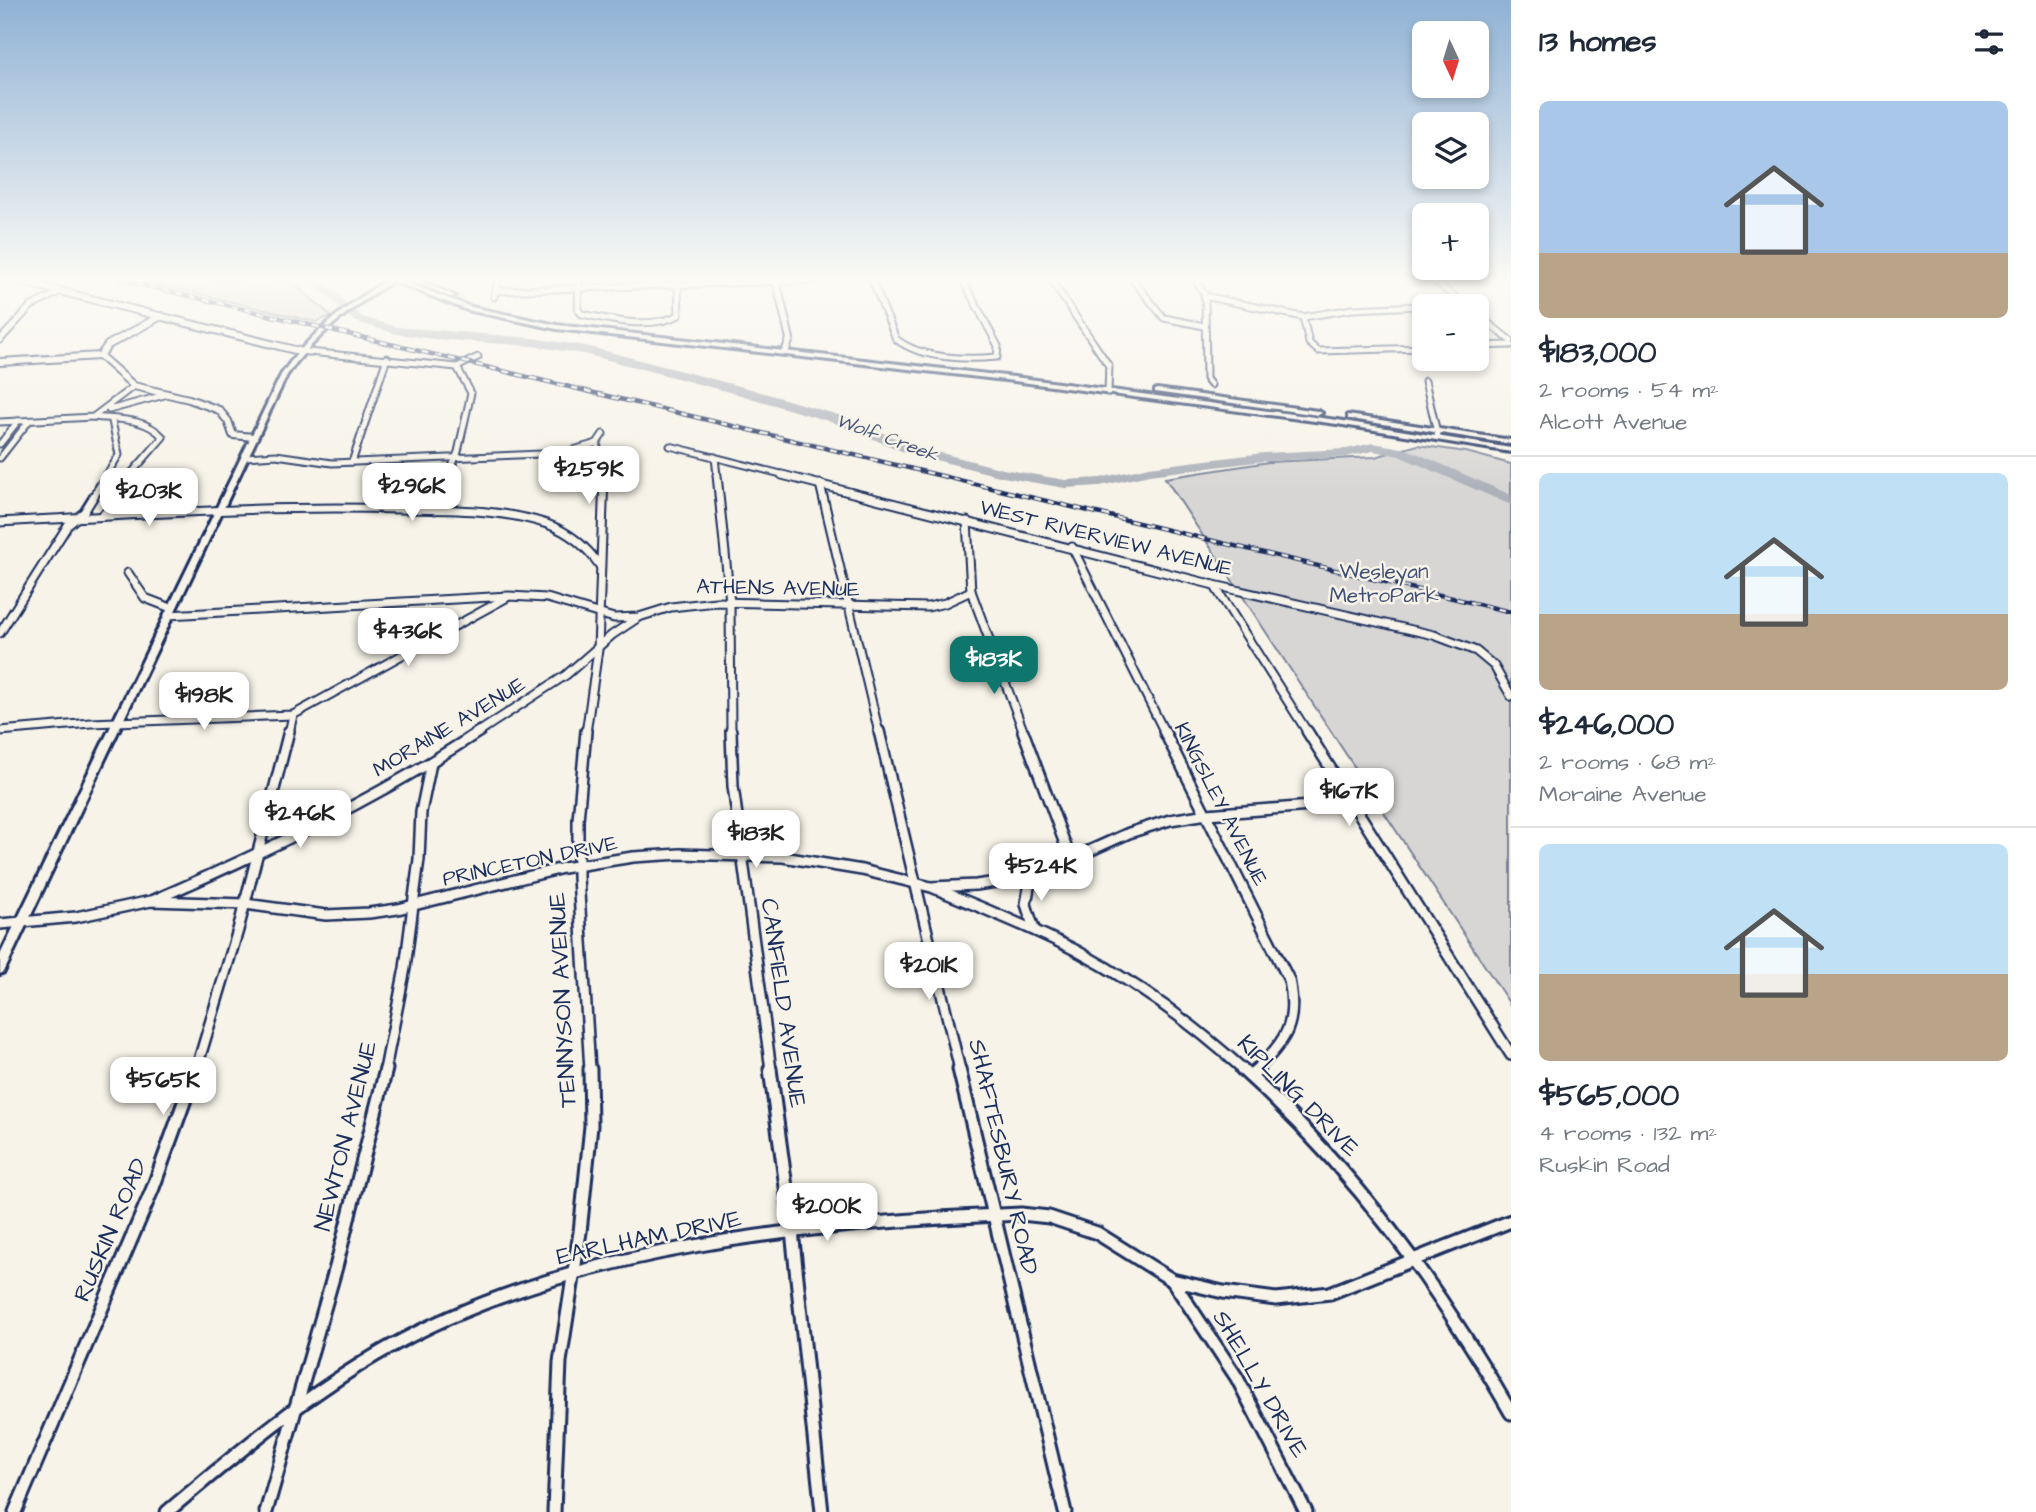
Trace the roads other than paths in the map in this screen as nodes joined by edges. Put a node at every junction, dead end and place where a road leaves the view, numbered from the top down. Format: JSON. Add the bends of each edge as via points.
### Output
{"nodes":[{"id":1,"x":104,"y":351,"type":"edge"},
{"id":2,"x":299,"y":351,"type":"joint"},
{"id":3,"x":799,"y":351,"type":"edge"},
{"id":4,"x":917,"y":351,"type":"edge"},
{"id":5,"x":999,"y":351,"type":"edge"},
{"id":6,"x":1099,"y":351,"type":"edge"},
{"id":7,"x":1205,"y":351,"type":"edge"},
{"id":8,"x":1326,"y":351,"type":"edge"},
{"id":9,"x":1366,"y":351,"type":"edge"},
{"id":10,"x":100,"y":356,"type":"junction"},
{"id":11,"x":478,"y":357,"type":"dead end"},
{"id":12,"x":387,"y":358,"type":"junction"},
{"id":13,"x":0,"y":362,"type":"edge"},
{"id":14,"x":457,"y":368,"type":"junction"},
{"id":15,"x":1425,"y":381,"type":"dead end"},
{"id":16,"x":134,"y":386,"type":"junction"},
{"id":17,"x":1211,"y":386,"type":"dead end"},
{"id":18,"x":1108,"y":388,"type":"junction"},
{"id":19,"x":168,"y":394,"type":"junction"},
{"id":20,"x":93,"y":417,"type":"junction"},
{"id":21,"x":18,"y":421,"type":"junction"},
{"id":22,"x":29,"y":421,"type":"junction"},
{"id":23,"x":111,"y":421,"type":"junction"},
{"id":24,"x":0,"y":422,"type":"edge"},
{"id":25,"x":1436,"y":433,"type":"junction"},
{"id":26,"x":603,"y":434,"type":"dead end"},
{"id":27,"x":254,"y":437,"type":"junction"},
{"id":28,"x":1511,"y":442,"type":"edge"},
{"id":29,"x":597,"y":443,"type":"junction"},
{"id":30,"x":0,"y":444,"type":"edge"},
{"id":31,"x":670,"y":446,"type":"dead end"},
{"id":32,"x":1511,"y":450,"type":"edge"},
{"id":33,"x":246,"y":457,"type":"junction"},
{"id":34,"x":715,"y":457,"type":"junction"},
{"id":35,"x":0,"y":458,"type":"edge"},
{"id":36,"x":455,"y":458,"type":"junction"},
{"id":37,"x":352,"y":462,"type":"junction"},
{"id":38,"x":820,"y":484,"type":"junction"},
{"id":39,"x":219,"y":510,"type":"junction"},
{"id":40,"x":435,"y":510,"type":"junction"},
{"id":41,"x":102,"y":516,"type":"junction"},
{"id":42,"x":77,"y":518,"type":"junction"},
{"id":43,"x":967,"y":521,"type":"junction"},
{"id":44,"x":0,"y":522,"type":"edge"},
{"id":45,"x":1072,"y":547,"type":"junction"},
{"id":46,"x":600,"y":566,"type":"junction"},
{"id":47,"x":128,"y":573,"type":"dead end"},
{"id":48,"x":1214,"y":585,"type":"junction"},
{"id":49,"x":971,"y":591,"type":"junction"},
{"id":50,"x":509,"y":596,"type":"junction"},
{"id":51,"x":730,"y":602,"type":"junction"},
{"id":52,"x":850,"y":606,"type":"junction"},
{"id":53,"x":169,"y":611,"type":"junction"},
{"id":54,"x":598,"y":614,"type":"junction"},
{"id":55,"x":639,"y":617,"type":"junction"},
{"id":56,"x":0,"y":634,"type":"edge"},
{"id":57,"x":598,"y":650,"type":"junction"},
{"id":58,"x":1511,"y":696,"type":"edge"},
{"id":59,"x":293,"y":715,"type":"junction"},
{"id":60,"x":116,"y":723,"type":"junction"},
{"id":61,"x":0,"y":731,"type":"edge"},
{"id":62,"x":431,"y":763,"type":"junction"},
{"id":63,"x":1350,"y":803,"type":"junction"},
{"id":64,"x":1207,"y":814,"type":"junction"},
{"id":65,"x":259,"y":854,"type":"junction"},
{"id":66,"x":741,"y":855,"type":"junction"},
{"id":67,"x":1071,"y":860,"type":"junction"},
{"id":68,"x":578,"y":865,"type":"junction"},
{"id":69,"x":1031,"y":877,"type":"junction"},
{"id":70,"x":916,"y":884,"type":"junction"},
{"id":71,"x":932,"y":887,"type":"junction"},
{"id":72,"x":151,"y":901,"type":"junction"},
{"id":73,"x":245,"y":904,"type":"junction"},
{"id":74,"x":414,"y":905,"type":"junction"},
{"id":75,"x":22,"y":920,"type":"junction"},
{"id":76,"x":0,"y":924,"type":"edge"},
{"id":77,"x":1034,"y":929,"type":"junction"},
{"id":78,"x":0,"y":968,"type":"edge"},
{"id":79,"x":1511,"y":1055,"type":"edge"},
{"id":80,"x":1252,"y":1074,"type":"junction"},
{"id":81,"x":995,"y":1215,"type":"junction"},
{"id":82,"x":1511,"y":1221,"type":"edge"},
{"id":83,"x":792,"y":1231,"type":"junction"},
{"id":84,"x":1415,"y":1260,"type":"junction"},
{"id":85,"x":573,"y":1275,"type":"junction"},
{"id":86,"x":1172,"y":1280,"type":"junction"},
{"id":87,"x":294,"y":1409,"type":"junction"},
{"id":88,"x":1511,"y":1413,"type":"edge"},
{"id":89,"x":15,"y":1512,"type":"edge"},
{"id":90,"x":167,"y":1512,"type":"edge"},
{"id":91,"x":266,"y":1512,"type":"edge"},
{"id":92,"x":554,"y":1512,"type":"edge"},
{"id":93,"x":822,"y":1512,"type":"edge"},
{"id":94,"x":1065,"y":1512,"type":"edge"},
{"id":95,"x":1306,"y":1512,"type":"edge"}],
"edges":[{"from":1,"to":10,"type":"street"},
{"from":2,"to":12,"type":"street","via":[[339,358]]},
{"from":2,"to":27,"type":"main road"},
{"from":3,"to":18,"type":"main road"},
{"from":4,"to":5,"type":"street","via":[[985,359],[997,356]]},
{"from":6,"to":18,"type":"street","via":[[1109,366]]},
{"from":7,"to":17,"type":"street","via":[[1206,379]]},
{"from":8,"to":9,"type":"street"},
{"from":10,"to":13,"type":"street"},
{"from":10,"to":16,"type":"street"},
{"from":11,"to":14,"type":"street"},
{"from":12,"to":14,"type":"street"},
{"from":12,"to":37,"type":"street"},
{"from":14,"to":36,"type":"street","via":[[471,394]]},
{"from":15,"to":25,"type":"street"},
{"from":16,"to":19,"type":"street"},
{"from":16,"to":20,"type":"street"},
{"from":18,"to":25,"type":"main road"},
{"from":19,"to":20,"type":"street"},
{"from":19,"to":27,"type":"street","via":[[219,410],[233,435]]},
{"from":20,"to":22,"type":"street"},
{"from":20,"to":23,"type":"street"},
{"from":21,"to":22,"type":"street"},
{"from":21,"to":24,"type":"street"},
{"from":21,"to":30,"type":"street"},
{"from":22,"to":35,"type":"street"},
{"from":23,"to":41,"type":"street","via":[[136,419],[163,437]]},
{"from":23,"to":42,"type":"street","via":[[119,455]]},
{"from":25,"to":28,"type":"main road"},
{"from":25,"to":32,"type":"main road"},
{"from":26,"to":29,"type":"street"},
{"from":27,"to":33,"type":"main road"},
{"from":29,"to":36,"type":"street","via":[[563,453]]},
{"from":29,"to":46,"type":"street","name":"TENNYSON AVENUE","via":[[604,468]]},
{"from":31,"to":34,"type":"street","name":"WEST RIVERVIEW AVENUE"},
{"from":33,"to":37,"type":"street"},
{"from":33,"to":39,"type":"main road"},
{"from":34,"to":38,"type":"street","name":"WEST RIVERVIEW AVENUE"},
{"from":34,"to":51,"type":"street","name":"CANFIELD AVENUE"},
{"from":36,"to":37,"type":"street"},
{"from":36,"to":40,"type":"street"},
{"from":38,"to":43,"type":"street","name":"WEST RIVERVIEW AVENUE"},
{"from":38,"to":52,"type":"street","name":"SHAFTESBURY ROAD"},
{"from":39,"to":40,"type":"street"},
{"from":39,"to":41,"type":"street"},
{"from":39,"to":53,"type":"main road"},
{"from":40,"to":46,"type":"street","via":[[513,516],[546,524],[574,539]]},
{"from":41,"to":42,"type":"street"},
{"from":42,"to":44,"type":"street"},
{"from":42,"to":56,"type":"street"},
{"from":43,"to":45,"type":"street","name":"WEST RIVERVIEW AVENUE"},
{"from":43,"to":49,"type":"street"},
{"from":45,"to":48,"type":"street","name":"WEST RIVERVIEW AVENUE"},
{"from":45,"to":64,"type":"street","name":"KINGSLEY AVENUE"},
{"from":46,"to":54,"type":"street","name":"TENNYSON AVENUE"},
{"from":47,"to":53,"type":"street","via":[[145,598]]},
{"from":48,"to":58,"type":"street","name":"WEST RIVERVIEW AVENUE","via":[[1453,641],[1494,666]]},
{"from":48,"to":63,"type":"street"},
{"from":49,"to":52,"type":"street","name":"ATHENS AVENUE","via":[[928,607]]},
{"from":49,"to":67,"type":"street"},
{"from":50,"to":53,"type":"street","name":"ATHENS AVENUE"},
{"from":50,"to":54,"type":"street","name":"ATHENS AVENUE","via":[[547,598]]},
{"from":50,"to":59,"type":"street"},
{"from":51,"to":52,"type":"street","name":"ATHENS AVENUE"},
{"from":51,"to":55,"type":"street","name":"ATHENS AVENUE","via":[[686,604]]},
{"from":51,"to":66,"type":"street","name":"CANFIELD AVENUE","via":[[729,729]]},
{"from":52,"to":70,"type":"street","name":"SHAFTESBURY ROAD"},
{"from":53,"to":60,"type":"main road"},
{"from":54,"to":55,"type":"street","name":"ATHENS AVENUE"},
{"from":54,"to":57,"type":"street","name":"TENNYSON AVENUE"},
{"from":55,"to":57,"type":"street","name":"MORAINE AVENUE"},
{"from":57,"to":62,"type":"street","name":"MORAINE AVENUE"},
{"from":57,"to":68,"type":"street","name":"TENNYSON AVENUE","via":[[580,786]]},
{"from":59,"to":60,"type":"street"},
{"from":59,"to":65,"type":"street","name":"RUSKIN ROAD"},
{"from":60,"to":61,"type":"street"},
{"from":60,"to":75,"type":"main road"},
{"from":62,"to":65,"type":"street","name":"MORAINE AVENUE"},
{"from":62,"to":74,"type":"street","name":"NEWTON AVENUE","via":[[421,812]]},
{"from":63,"to":64,"type":"street","name":"PRINCETON DRIVE"},
{"from":63,"to":79,"type":"street"},
{"from":64,"to":67,"type":"street","name":"PRINCETON DRIVE","via":[[1145,827]]},
{"from":64,"to":80,"type":"street","name":"KINGSLEY AVENUE","via":[[1293,992],[1288,1035]]},
{"from":65,"to":72,"type":"street","name":"MORAINE AVENUE"},
{"from":65,"to":73,"type":"street","name":"RUSKIN ROAD"},
{"from":66,"to":68,"type":"street","name":"PRINCETON DRIVE","via":[[680,854]]},
{"from":66,"to":70,"type":"street","name":"PRINCETON DRIVE","via":[[823,863]]},
{"from":66,"to":83,"type":"street","name":"CANFIELD AVENUE"},
{"from":67,"to":69,"type":"street","name":"PRINCETON DRIVE"},
{"from":68,"to":74,"type":"street","name":"PRINCETON DRIVE"},
{"from":68,"to":85,"type":"street","name":"TENNYSON AVENUE","via":[[592,1087],[588,1167]]},
{"from":69,"to":71,"type":"street","name":"PRINCETON DRIVE"},
{"from":69,"to":77,"type":"street","via":[[1026,904]]},
{"from":70,"to":71,"type":"street","name":"PRINCETON DRIVE"},
{"from":70,"to":81,"type":"street","name":"SHAFTESBURY ROAD"},
{"from":71,"to":77,"type":"street","name":"KIPLING DRIVE"},
{"from":72,"to":73,"type":"street","name":"PRINCETON DRIVE"},
{"from":72,"to":75,"type":"street","name":"PRINCETON DRIVE","via":[[76,916]]},
{"from":73,"to":74,"type":"street","name":"PRINCETON DRIVE","via":[[326,915]]},
{"from":73,"to":89,"type":"street","name":"RUSKIN ROAD","via":[[171,1140]]},
{"from":74,"to":87,"type":"street","name":"NEWTON AVENUE","via":[[373,1125]]},
{"from":75,"to":76,"type":"street","name":"PRINCETON DRIVE"},
{"from":75,"to":78,"type":"main road"},
{"from":77,"to":80,"type":"street","name":"KIPLING DRIVE","via":[[1133,984]]},
{"from":80,"to":84,"type":"street","name":"KIPLING DRIVE","via":[[1346,1173]]},
{"from":81,"to":83,"type":"street","name":"EARLHAM DRIVE"},
{"from":81,"to":86,"type":"street","name":"EARLHAM DRIVE","via":[[1049,1217],[1078,1225],[1116,1243]]},
{"from":81,"to":94,"type":"street","name":"SHAFTESBURY ROAD"},
{"from":82,"to":84,"type":"street","name":"EARLHAM DRIVE"},
{"from":83,"to":85,"type":"street","name":"EARLHAM DRIVE"},
{"from":83,"to":93,"type":"street","name":"CANFIELD AVENUE"},
{"from":84,"to":86,"type":"street","name":"EARLHAM DRIVE","via":[[1366,1281],[1309,1297],[1252,1297]]},
{"from":84,"to":88,"type":"street","name":"KIPLING DRIVE","via":[[1467,1336]]},
{"from":85,"to":87,"type":"street","name":"EARLHAM DRIVE","via":[[452,1316],[390,1347]]},
{"from":85,"to":92,"type":"street","name":"TENNYSON AVENUE","via":[[560,1362]]},
{"from":86,"to":95,"type":"street","name":"SHELLY DRIVE","via":[[1237,1378]]},
{"from":87,"to":90,"type":"street","name":"EARLHAM DRIVE"},
{"from":87,"to":91,"type":"street","name":"NEWTON AVENUE"}]}
